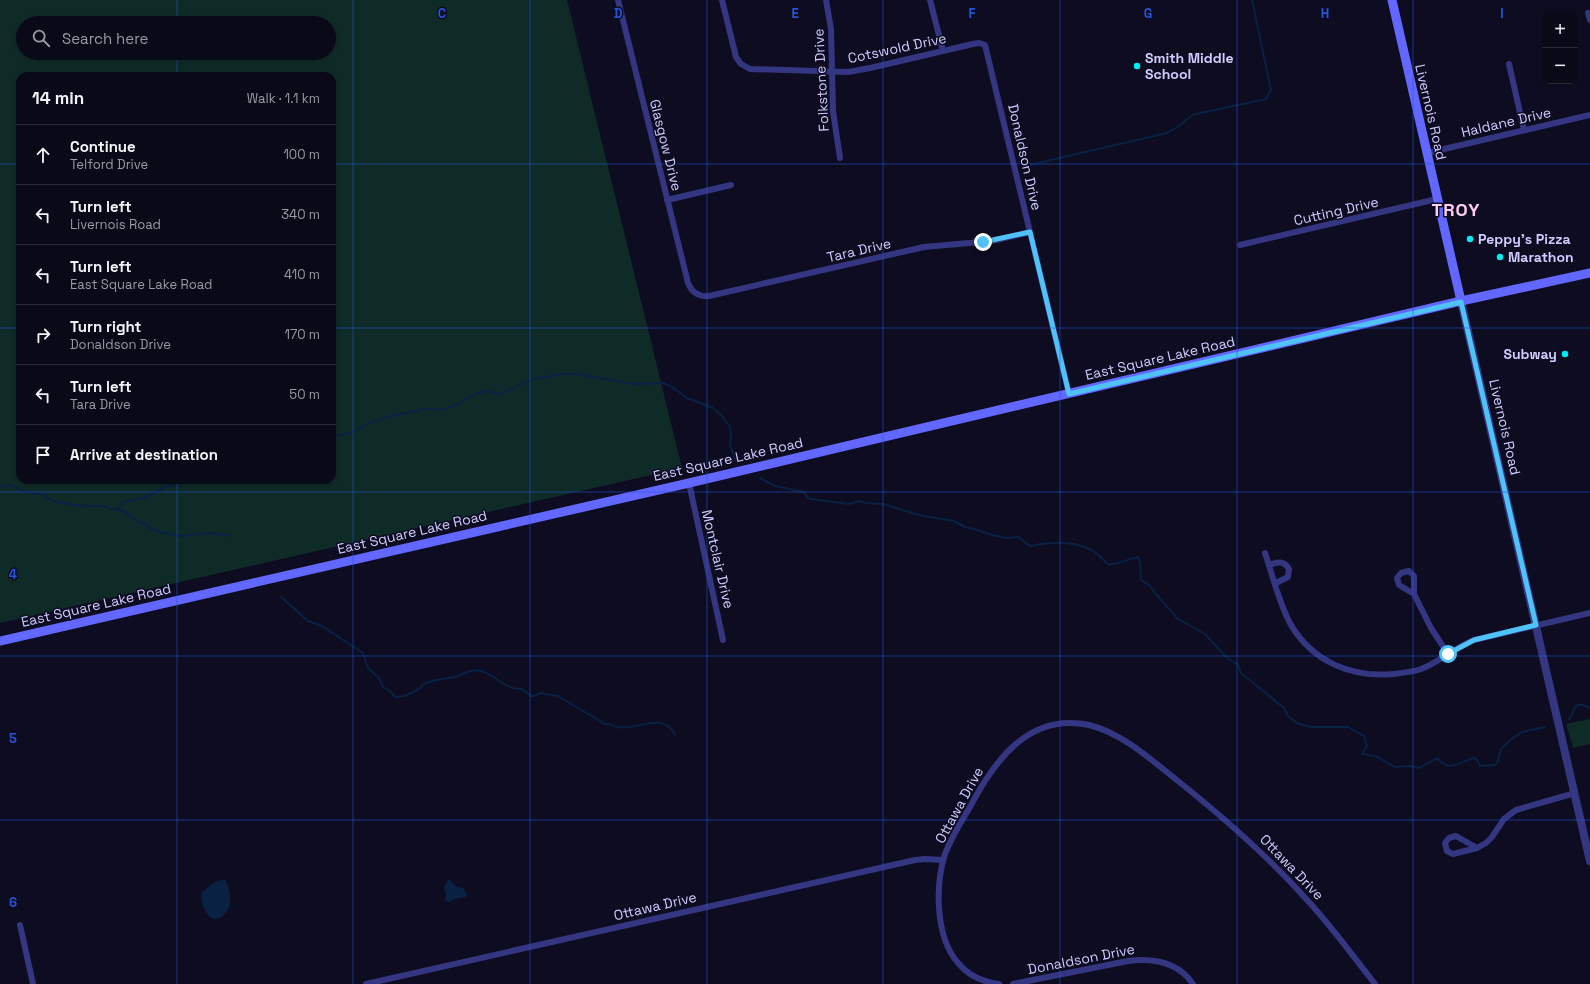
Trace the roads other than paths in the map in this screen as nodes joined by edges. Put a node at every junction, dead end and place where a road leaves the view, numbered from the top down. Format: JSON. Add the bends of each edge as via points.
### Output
{"nodes":[{"id":1,"x":618,"y":0,"type":"edge"},
{"id":2,"x":722,"y":0,"type":"edge"},
{"id":3,"x":826,"y":0,"type":"edge"},
{"id":4,"x":930,"y":0,"type":"edge"},
{"id":5,"x":1392,"y":0,"type":"edge"},
{"id":6,"x":1588,"y":12,"type":"dead end"},
{"id":7,"x":1590,"y":20,"type":"edge"},
{"id":8,"x":982,"y":44,"type":"joint"},
{"id":9,"x":943,"y":51,"type":"junction"},
{"id":10,"x":1509,"y":64,"type":"dead end"},
{"id":11,"x":831,"y":71,"type":"junction"},
{"id":12,"x":1590,"y":115,"type":"edge"},
{"id":13,"x":1524,"y":130,"type":"junction"},
{"id":14,"x":1426,"y":153,"type":"junction"},
{"id":15,"x":840,"y":158,"type":"dead end"},
{"id":16,"x":731,"y":185,"type":"dead end"},
{"id":17,"x":1437,"y":199,"type":"junction"},
{"id":18,"x":667,"y":200,"type":"junction"},
{"id":19,"x":1030,"y":232,"type":"junction"},
{"id":20,"x":1240,"y":246,"type":"dead end"},
{"id":21,"x":1590,"y":273,"type":"edge"},
{"id":22,"x":695,"y":293,"type":"joint"},
{"id":23,"x":1461,"y":302,"type":"junction"},
{"id":24,"x":1069,"y":394,"type":"junction"},
{"id":25,"x":689,"y":483,"type":"junction"},
{"id":26,"x":1265,"y":553,"type":"dead end"},
{"id":27,"x":1269,"y":565,"type":"junction"},
{"id":28,"x":1276,"y":583,"type":"junction"},
{"id":29,"x":1414,"y":594,"type":"dead end"},
{"id":30,"x":1590,"y":613,"type":"edge"},
{"id":31,"x":1536,"y":625,"type":"junction"},
{"id":32,"x":723,"y":640,"type":"dead end"},
{"id":33,"x":0,"y":641,"type":"edge"},
{"id":34,"x":1448,"y":654,"type":"junction"},
{"id":35,"x":1575,"y":793,"type":"junction"},
{"id":36,"x":1477,"y":848,"type":"junction"},
{"id":37,"x":943,"y":860,"type":"junction"},
{"id":38,"x":1590,"y":861,"type":"edge"},
{"id":39,"x":20,"y":925,"type":"dead end"},
{"id":40,"x":33,"y":984,"type":"edge"},
{"id":41,"x":366,"y":984,"type":"edge"},
{"id":42,"x":999,"y":984,"type":"edge"},
{"id":43,"x":1013,"y":984,"type":"edge"},
{"id":44,"x":1194,"y":984,"type":"edge"},
{"id":45,"x":1375,"y":984,"type":"edge"}],
"edges":[{"from":1,"to":18,"type":"street","name":"Glasgow Drive"},
{"from":2,"to":11,"type":"street","name":"Cotswold Drive","via":[[734,52],[738,61],[745,67]]},
{"from":3,"to":11,"type":"street","name":"Folkstone Drive","via":[[831,29]]},
{"from":4,"to":9,"type":"street"},
{"from":5,"to":14,"type":"main road","name":"Livernois Road"},
{"from":6,"to":7,"type":"street"},
{"from":8,"to":9,"type":"street","name":"Cotswold Drive"},
{"from":8,"to":19,"type":"street","name":"Donaldson Drive","via":[[987,51]]},
{"from":9,"to":11,"type":"street","name":"Cotswold Drive","via":[[857,70]]},
{"from":10,"to":13,"type":"street"},
{"from":11,"to":15,"type":"street","name":"Folkstone Drive","via":[[833,111]]},
{"from":12,"to":13,"type":"street","name":"Haldane Drive"},
{"from":13,"to":14,"type":"street","name":"Haldane Drive"},
{"from":14,"to":17,"type":"main road","name":"Livernois Road"},
{"from":16,"to":18,"type":"street"},
{"from":17,"to":20,"type":"street","name":"Cutting Drive"},
{"from":17,"to":23,"type":"main road","name":"Livernois Road"},
{"from":18,"to":22,"type":"street","name":"Glasgow Drive","via":[[688,283]]},
{"from":19,"to":22,"type":"street","name":"Tara Drive","via":[[992,241],[924,247],[709,296]]},
{"from":19,"to":24,"type":"street","name":"Donaldson Drive"},
{"from":21,"to":23,"type":"main road","name":"East Square Lake Road"},
{"from":23,"to":24,"type":"main road","name":"East Square Lake Road"},
{"from":23,"to":31,"type":"street","name":"Livernois Road"},
{"from":24,"to":25,"type":"main road","name":"East Square Lake Road"},
{"from":25,"to":32,"type":"street","name":"Montclair Drive"},
{"from":25,"to":33,"type":"main road","name":"East Square Lake Road"},
{"from":26,"to":27,"type":"street"},
{"from":27,"to":28,"type":"street"},
{"from":27,"to":28,"type":"street","via":[[1281,562],[1289,569],[1288,577]]},
{"from":28,"to":34,"type":"street","via":[[1286,615],[1297,633],[1317,654],[1339,667],[1370,675],[1407,672],[1423,668]]},
{"from":29,"to":34,"type":"street"},
{"from":30,"to":31,"type":"street"},
{"from":31,"to":34,"type":"street","via":[[1474,640]]},
{"from":31,"to":35,"type":"street","name":"Livernois Road"},
{"from":35,"to":36,"type":"street","via":[[1516,810],[1504,819],[1489,840]]},
{"from":35,"to":38,"type":"street","name":"Livernois Road"},
{"from":36,"to":36,"type":"street","via":[[1453,854],[1447,852],[1445,843],[1449,838],[1456,836]]},
{"from":37,"to":41,"type":"street","name":"Ottawa Drive","via":[[915,860]]},
{"from":37,"to":42,"type":"street","via":[[939,881],[939,908],[948,947],[959,965],[967,972]]},
{"from":37,"to":45,"type":"street","name":"Ottawa Drive","via":[[948,846],[986,778],[1014,745],[1032,732],[1049,726],[1075,724],[1096,727],[1113,734],[1143,753],[1243,834],[1313,906]]},
{"from":39,"to":40,"type":"street"},
{"from":43,"to":44,"type":"street","name":"Donaldson Drive","via":[[1144,960],[1172,965]]}]}
